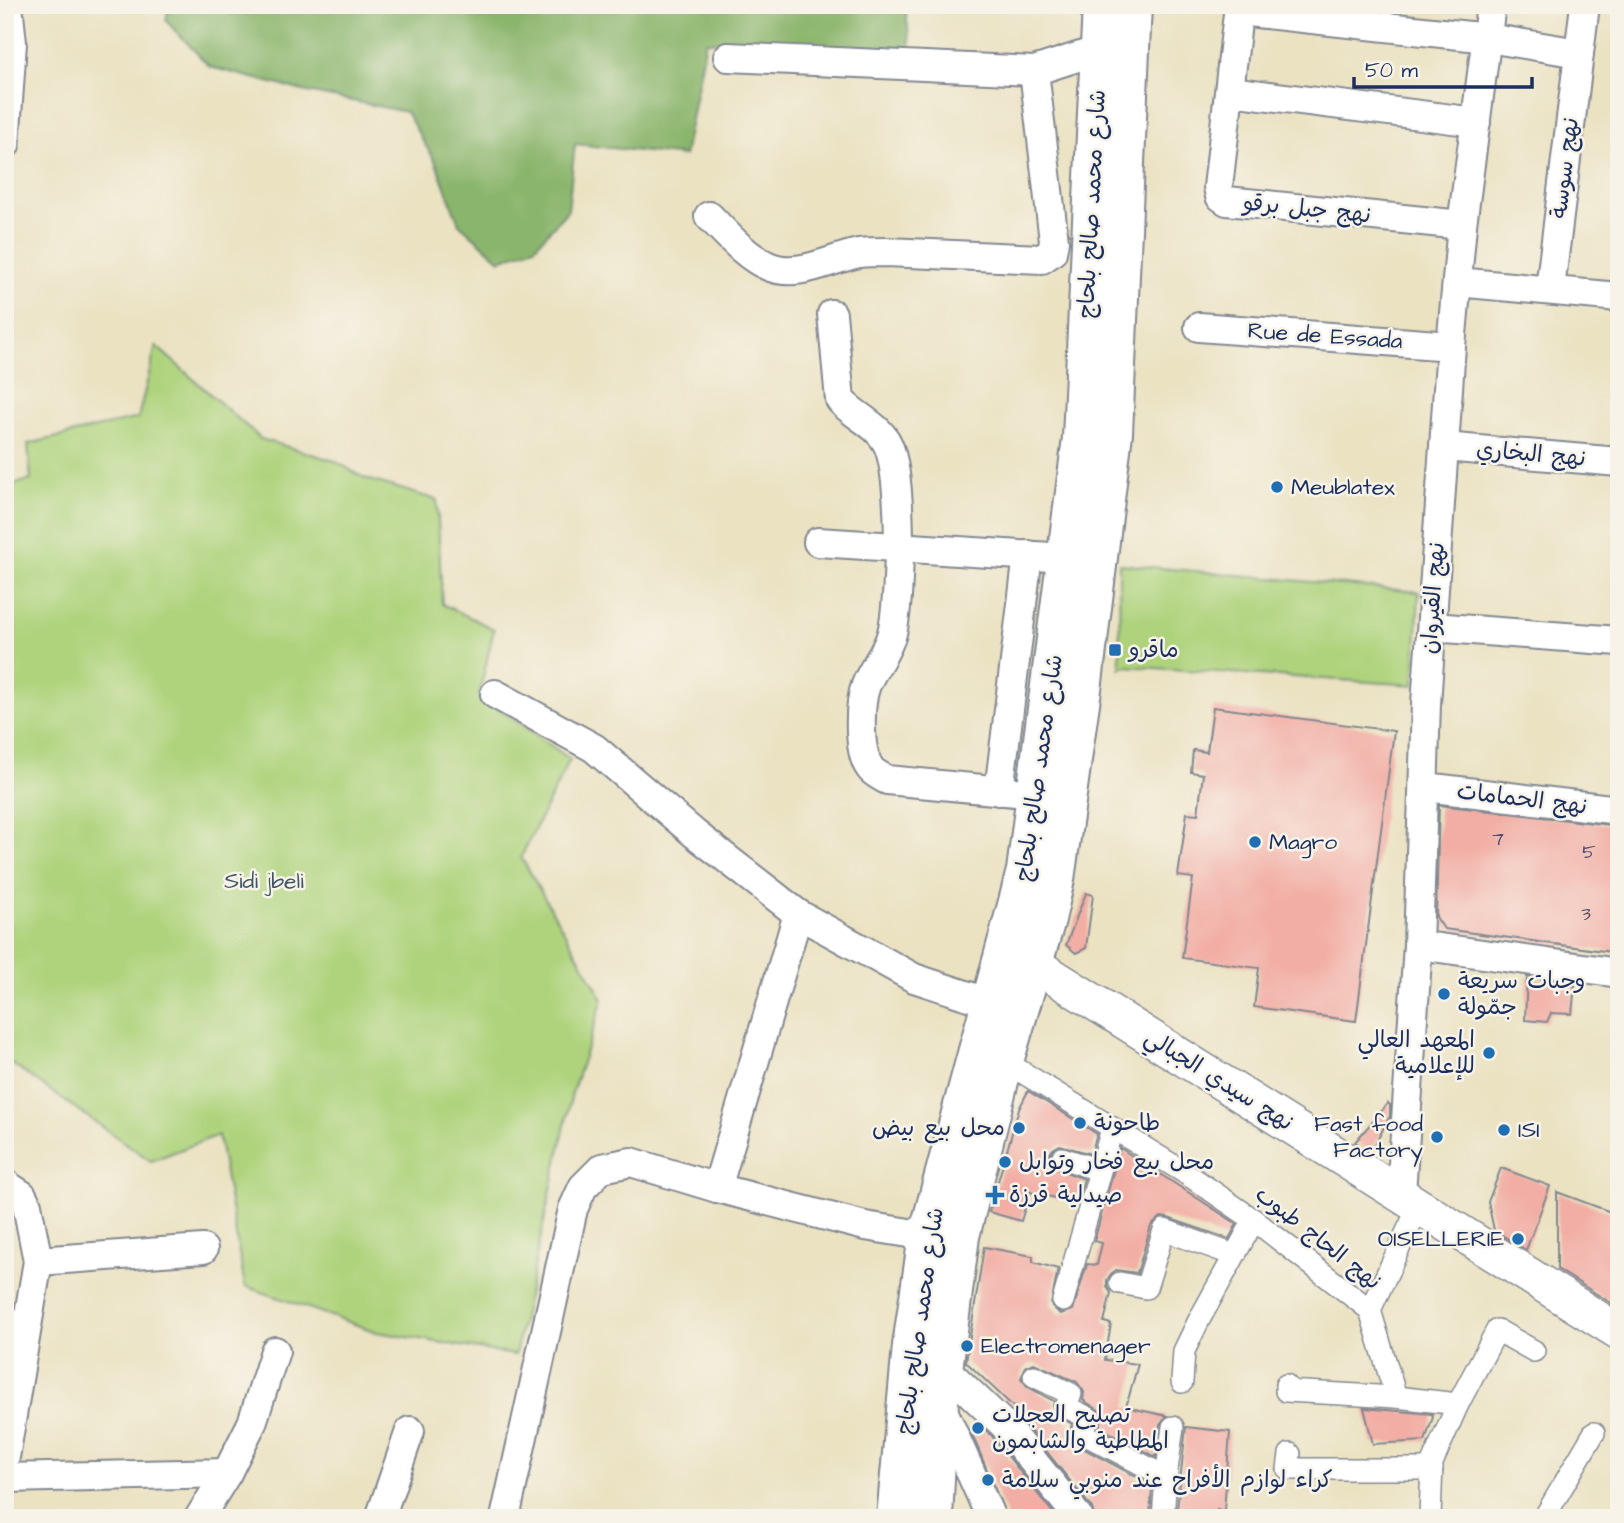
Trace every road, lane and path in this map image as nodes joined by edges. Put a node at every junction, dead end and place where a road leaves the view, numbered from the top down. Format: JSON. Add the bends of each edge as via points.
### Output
{"nodes":[{"id":1,"x":8,"y":5,"type":"edge"},
{"id":2,"x":1102,"y":5,"type":"edge"},
{"id":3,"x":1132,"y":5,"type":"edge"},
{"id":4,"x":1491,"y":5,"type":"edge"},
{"id":5,"x":1585,"y":5,"type":"edge"},
{"id":6,"x":1239,"y":8,"type":"edge"},
{"id":7,"x":1488,"y":38,"type":"junction"},
{"id":8,"x":9,"y":43,"type":"edge"},
{"id":9,"x":1099,"y":50,"type":"junction"},
{"id":10,"x":1579,"y":53,"type":"junction"},
{"id":11,"x":728,"y":57,"type":"dead end"},
{"id":12,"x":1034,"y":71,"type":"junction"},
{"id":13,"x":1230,"y":91,"type":"junction"},
{"id":14,"x":1476,"y":122,"type":"junction"},
{"id":15,"x":5,"y":145,"type":"edge"},
{"id":16,"x":709,"y":216,"type":"dead end"},
{"id":17,"x":1462,"y":225,"type":"junction"},
{"id":18,"x":1457,"y":282,"type":"junction"},
{"id":19,"x":1550,"y":289,"type":"junction"},
{"id":20,"x":1619,"y":297,"type":"edge"},
{"id":21,"x":832,"y":314,"type":"dead end"},
{"id":22,"x":1199,"y":327,"type":"dead end"},
{"id":23,"x":1451,"y":346,"type":"junction"},
{"id":24,"x":1444,"y":447,"type":"junction"},
{"id":25,"x":1619,"y":462,"type":"edge"},
{"id":26,"x":818,"y":542,"type":"dead end"},
{"id":27,"x":899,"y":547,"type":"junction"},
{"id":28,"x":1028,"y":555,"type":"junction"},
{"id":29,"x":1075,"y":576,"type":"junction"},
{"id":30,"x":1432,"y":627,"type":"junction"},
{"id":31,"x":1619,"y":641,"type":"edge"},
{"id":32,"x":495,"y":694,"type":"dead end"},
{"id":33,"x":1425,"y":787,"type":"junction"},
{"id":34,"x":1018,"y":793,"type":"junction"},
{"id":35,"x":1619,"y":810,"type":"edge"},
{"id":36,"x":798,"y":914,"type":"junction"},
{"id":37,"x":1418,"y":945,"type":"junction"},
{"id":38,"x":1032,"y":963,"type":"junction"},
{"id":39,"x":1619,"y":973,"type":"edge"},
{"id":40,"x":990,"y":1003,"type":"junction"},
{"id":41,"x":1004,"y":1060,"type":"junction"},
{"id":42,"x":1112,"y":1129,"type":"junction"},
{"id":43,"x":1062,"y":1158,"type":"dead end"},
{"id":44,"x":1099,"y":1170,"type":"junction"},
{"id":45,"x":5,"y":1184,"type":"edge"},
{"id":46,"x":717,"y":1188,"type":"junction"},
{"id":47,"x":1410,"y":1199,"type":"junction"},
{"id":48,"x":1254,"y":1220,"type":"junction"},
{"id":49,"x":928,"y":1236,"type":"junction"},
{"id":50,"x":203,"y":1249,"type":"dead end"},
{"id":51,"x":1234,"y":1255,"type":"junction"},
{"id":52,"x":38,"y":1261,"type":"junction"},
{"id":53,"x":1120,"y":1283,"type":"dead end"},
{"id":54,"x":1063,"y":1301,"type":"dead end"},
{"id":55,"x":1370,"y":1310,"type":"junction"},
{"id":56,"x":1619,"y":1332,"type":"edge"},
{"id":57,"x":1534,"y":1351,"type":"dead end"},
{"id":58,"x":275,"y":1352,"type":"dead end"},
{"id":59,"x":1034,"y":1376,"type":"dead end"},
{"id":60,"x":1182,"y":1382,"type":"dead end"},
{"id":61,"x":941,"y":1384,"type":"junction"},
{"id":62,"x":1286,"y":1385,"type":"dead end"},
{"id":63,"x":1396,"y":1397,"type":"junction"},
{"id":64,"x":1458,"y":1404,"type":"junction"},
{"id":65,"x":1173,"y":1427,"type":"dead end"},
{"id":66,"x":410,"y":1431,"type":"dead end"},
{"id":67,"x":1594,"y":1433,"type":"dead end"},
{"id":68,"x":1290,"y":1454,"type":"dead end"},
{"id":69,"x":5,"y":1457,"type":"edge"},
{"id":70,"x":1432,"y":1469,"type":"junction"},
{"id":71,"x":227,"y":1473,"type":"junction"},
{"id":72,"x":5,"y":1478,"type":"edge"},
{"id":73,"x":1166,"y":1478,"type":"junction"},
{"id":74,"x":199,"y":1518,"type":"edge"},
{"id":75,"x":380,"y":1518,"type":"edge"},
{"id":76,"x":505,"y":1518,"type":"edge"},
{"id":77,"x":896,"y":1518,"type":"edge"},
{"id":78,"x":933,"y":1518,"type":"edge"},
{"id":79,"x":991,"y":1518,"type":"edge"},
{"id":80,"x":1079,"y":1518,"type":"edge"},
{"id":81,"x":1163,"y":1518,"type":"edge"},
{"id":82,"x":1430,"y":1518,"type":"edge"},
{"id":83,"x":1544,"y":1518,"type":"edge"}],
"edges":[{"from":1,"to":8,"type":"street"},
{"from":2,"to":9,"type":"main road","name":"شارع محمد صالح بلحاج"},
{"from":3,"to":29,"type":"main road","name":"شارع محمد صالح بلحاج","via":[[1113,433]]},
{"from":4,"to":7,"type":"street","name":"نهج القيروان"},
{"from":5,"to":10,"type":"street","name":"نهج سوسة"},
{"from":6,"to":7,"type":"street"},
{"from":6,"to":13,"type":"street","name":"نهج جبل برقو"},
{"from":7,"to":10,"type":"street"},
{"from":7,"to":14,"type":"street","name":"نهج القيروان"},
{"from":8,"to":15,"type":"street"},
{"from":9,"to":12,"type":"street"},
{"from":9,"to":29,"type":"main road","name":"شارع محمد صالح بلحاج"},
{"from":10,"to":19,"type":"street","name":"نهج سوسة"},
{"from":11,"to":12,"type":"street"},
{"from":12,"to":16,"type":"street","via":[[1054,241],[1052,252],[1041,259],[861,253],[787,271],[749,254]]},
{"from":13,"to":14,"type":"street"},
{"from":13,"to":17,"type":"street","name":"نهج جبل برقو","via":[[1218,187],[1227,201]]},
{"from":14,"to":17,"type":"street","name":"نهج القيروان"},
{"from":17,"to":18,"type":"street","name":"نهج القيروان"},
{"from":18,"to":19,"type":"street"},
{"from":18,"to":23,"type":"street","name":"نهج القيروان"},
{"from":19,"to":20,"type":"street"},
{"from":21,"to":27,"type":"street","via":[[840,400],[880,434],[894,461]]},
{"from":22,"to":23,"type":"street","name":"Rue de Essada"},
{"from":23,"to":24,"type":"street","name":"نهج القيروان"},
{"from":24,"to":25,"type":"street","name":"نهج البخاري"},
{"from":24,"to":30,"type":"street","name":"نهج القيروان"},
{"from":26,"to":27,"type":"street"},
{"from":27,"to":28,"type":"street"},
{"from":27,"to":34,"type":"street","via":[[893,631],[861,702],[864,756],[870,770],[887,780]]},
{"from":28,"to":29,"type":"street"},
{"from":28,"to":34,"type":"street"},
{"from":29,"to":34,"type":"main road","name":"شارع محمد صالح بلحاج"},
{"from":29,"to":38,"type":"main road","name":"شارع محمد صالح بلحاج","via":[[1055,878]]},
{"from":30,"to":31,"type":"street"},
{"from":30,"to":33,"type":"street","name":"نهج القيروان"},
{"from":32,"to":36,"type":"street","via":[[594,748]]},
{"from":33,"to":35,"type":"street","name":"نهج الحمامات"},
{"from":33,"to":37,"type":"street","name":"نهج القيروان"},
{"from":34,"to":40,"type":"main road","name":"شارع محمد صالح بلحاج","via":[[1023,881]]},
{"from":36,"to":40,"type":"street","via":[[914,978]]},
{"from":36,"to":46,"type":"street"},
{"from":37,"to":39,"type":"street"},
{"from":37,"to":47,"type":"street","name":"نهج القيروان"},
{"from":38,"to":41,"type":"main road","name":"شارع محمد صالح بلحاج"},
{"from":38,"to":47,"type":"street","name":"نهج سيدي الجبالي"},
{"from":40,"to":49,"type":"main road","name":"شارع محمد صالح بلحاج"},
{"from":41,"to":42,"type":"street","name":"نهج الحاج طبوب"},
{"from":41,"to":61,"type":"main road","name":"شارع محمد صالح بلحاج","via":[[960,1236]]},
{"from":42,"to":44,"type":"street"},
{"from":42,"to":48,"type":"street","name":"نهج الحاج طبوب"},
{"from":43,"to":44,"type":"street"},
{"from":44,"to":54,"type":"street"},
{"from":45,"to":52,"type":"street","via":[[22,1195],[27,1205]]},
{"from":46,"to":49,"type":"street","via":[[865,1226]]},
{"from":46,"to":76,"type":"street","via":[[631,1162],[602,1168],[583,1187],[573,1209]]},
{"from":47,"to":55,"type":"street"},
{"from":47,"to":56,"type":"street","name":"نهج سيدي الجبالي"},
{"from":48,"to":51,"type":"street"},
{"from":48,"to":55,"type":"street","name":"نهج الحاج طبوب"},
{"from":49,"to":77,"type":"main road","name":"شارع محمد صالح بلحاج"},
{"from":50,"to":52,"type":"street"},
{"from":51,"to":53,"type":"street","via":[[1164,1230],[1146,1288]]},
{"from":51,"to":60,"type":"street","via":[[1184,1351]]},
{"from":52,"to":69,"type":"street"},
{"from":55,"to":63,"type":"street","name":"نهج الحاج طبوب"},
{"from":57,"to":64,"type":"street","via":[[1497,1330]]},
{"from":58,"to":71,"type":"street","via":[[252,1423]]},
{"from":59,"to":73,"type":"street","via":[[1071,1394],[1066,1407],[1089,1418],[1082,1433]]},
{"from":61,"to":78,"type":"main road","name":"شارع محمد صالح بلحاج"},
{"from":61,"to":79,"type":"street"},
{"from":61,"to":80,"type":"street","via":[[1003,1424]]},
{"from":62,"to":63,"type":"street","via":[[1286,1391]]},
{"from":63,"to":64,"type":"street"},
{"from":64,"to":70,"type":"street"},
{"from":65,"to":73,"type":"street"},
{"from":66,"to":75,"type":"street"},
{"from":67,"to":83,"type":"street"},
{"from":68,"to":70,"type":"street","via":[[1288,1469]]},
{"from":70,"to":82,"type":"street"},
{"from":71,"to":72,"type":"street"},
{"from":71,"to":74,"type":"street"},
{"from":73,"to":81,"type":"street"}]}
